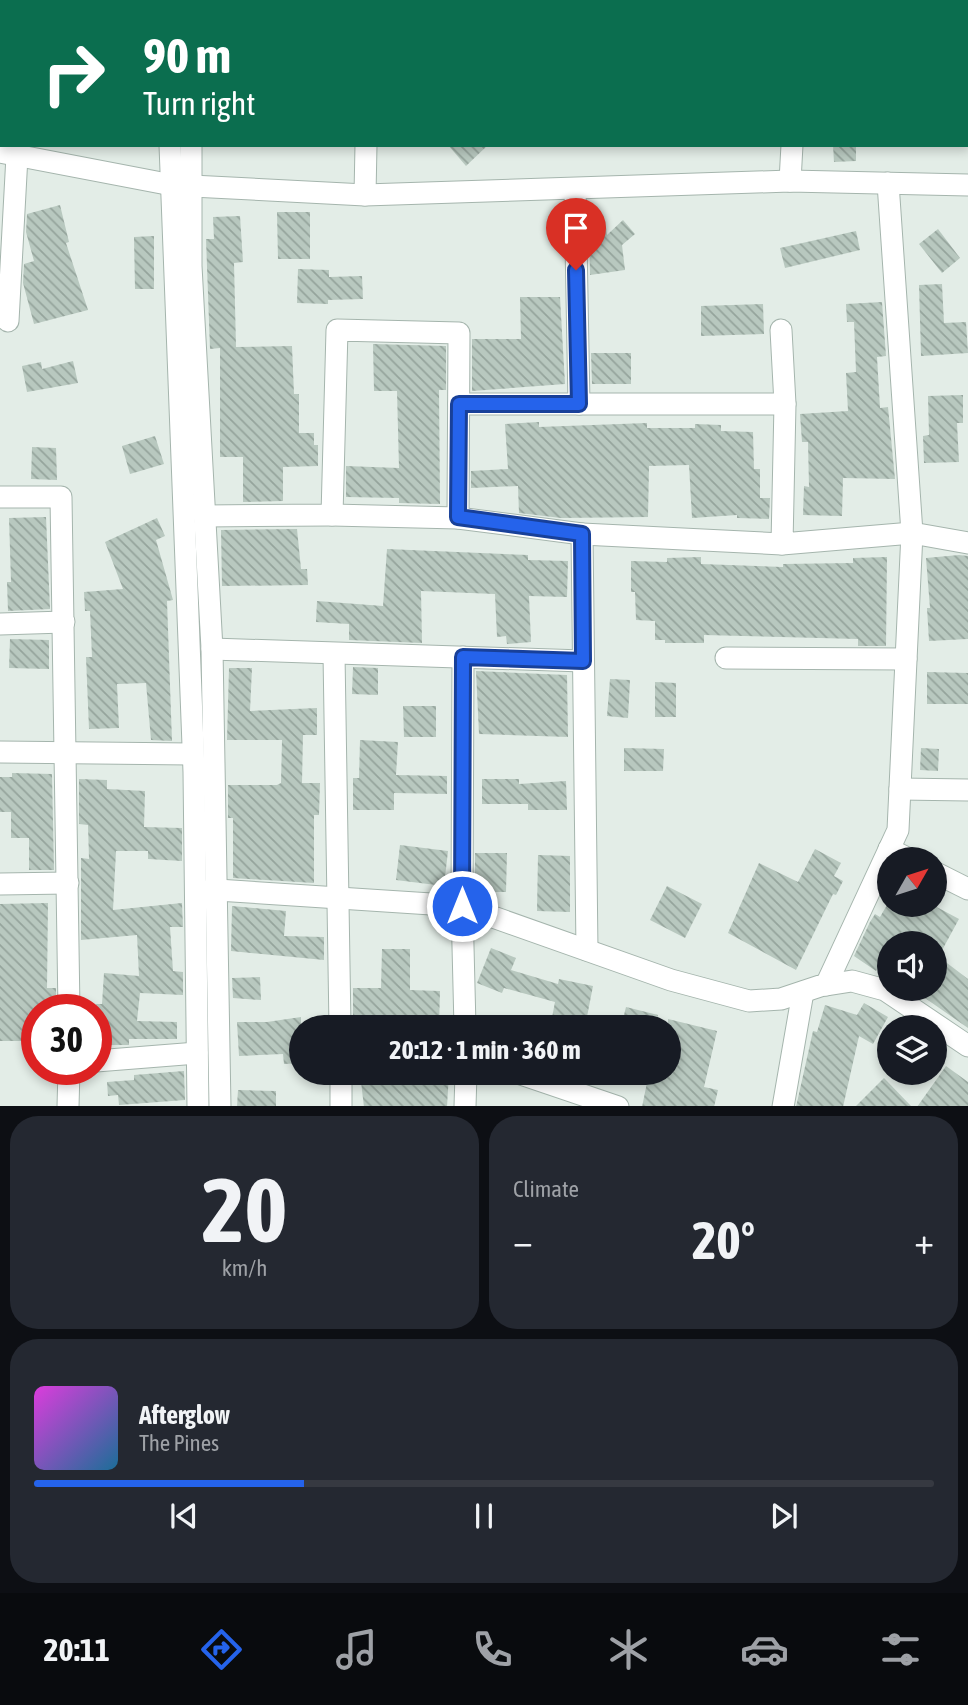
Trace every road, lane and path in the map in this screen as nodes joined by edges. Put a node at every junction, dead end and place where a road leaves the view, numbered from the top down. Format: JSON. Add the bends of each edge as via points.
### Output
{"nodes":[{"id":1,"x":171,"y":147,"type":"edge"},
{"id":2,"x":191,"y":147,"type":"edge"},
{"id":3,"x":366,"y":147,"type":"edge"},
{"id":4,"x":792,"y":147,"type":"edge"},
{"id":5,"x":8,"y":154,"type":"edge"},
{"id":6,"x":790,"y":181,"type":"junction"},
{"id":7,"x":888,"y":183,"type":"junction"},
{"id":8,"x":182,"y":185,"type":"junction"},
{"id":9,"x":968,"y":185,"type":"edge"},
{"id":10,"x":575,"y":189,"type":"junction"},
{"id":11,"x":365,"y":195,"type":"junction"},
{"id":12,"x":8,"y":321,"type":"dead end"},
{"id":13,"x":781,"y":330,"type":"dead end"},
{"id":14,"x":459,"y":404,"type":"junction"},
{"id":15,"x":579,"y":404,"type":"junction"},
{"id":16,"x":785,"y":404,"type":"junction"},
{"id":17,"x":0,"y":496,"type":"edge"},
{"id":18,"x":332,"y":514,"type":"junction"},
{"id":19,"x":204,"y":516,"type":"junction"},
{"id":20,"x":458,"y":517,"type":"junction"},
{"id":21,"x":912,"y":533,"type":"junction"},
{"id":22,"x":582,"y":534,"type":"junction"},
{"id":23,"x":968,"y":543,"type":"edge"},
{"id":24,"x":782,"y":544,"type":"junction"},
{"id":25,"x":64,"y":622,"type":"junction"},
{"id":26,"x":0,"y":624,"type":"edge"},
{"id":27,"x":212,"y":649,"type":"junction"},
{"id":28,"x":334,"y":654,"type":"junction"},
{"id":29,"x":463,"y":657,"type":"junction"},
{"id":30,"x":726,"y":658,"type":"dead end"},
{"id":31,"x":906,"y":659,"type":"junction"},
{"id":32,"x":583,"y":661,"type":"junction"},
{"id":33,"x":0,"y":752,"type":"edge"},
{"id":34,"x":68,"y":753,"type":"junction"},
{"id":35,"x":191,"y":754,"type":"junction"},
{"id":36,"x":900,"y":789,"type":"junction"},
{"id":37,"x":968,"y":790,"type":"edge"},
{"id":38,"x":890,"y":847,"type":"edge"},
{"id":39,"x":877,"y":875,"type":"edge"},
{"id":40,"x":947,"y":878,"type":"edge"},
{"id":41,"x":68,"y":883,"type":"junction"},
{"id":42,"x":0,"y":884,"type":"edge"},
{"id":43,"x":968,"y":889,"type":"edge"},
{"id":44,"x":206,"y":892,"type":"junction"},
{"id":45,"x":339,"y":898,"type":"junction"},
{"id":46,"x":462,"y":906,"type":"junction"},
{"id":47,"x":587,"y":950,"type":"junction"},
{"id":48,"x":826,"y":985,"type":"junction"},
{"id":49,"x":803,"y":992,"type":"junction"},
{"id":50,"x":69,"y":994,"type":"edge"},
{"id":51,"x":340,"y":1015,"type":"edge"},
{"id":52,"x":465,"y":1015,"type":"edge"},
{"id":53,"x":968,"y":1046,"type":"edge"},
{"id":54,"x":197,"y":1053,"type":"junction"},
{"id":55,"x":112,"y":1061,"type":"edge"},
{"id":56,"x":69,"y":1085,"type":"edge"},
{"id":57,"x":341,"y":1085,"type":"edge"},
{"id":58,"x":466,"y":1085,"type":"edge"},
{"id":59,"x":553,"y":1085,"type":"edge"},
{"id":60,"x":68,"y":1106,"type":"edge"},
{"id":61,"x":198,"y":1106,"type":"edge"},
{"id":62,"x":220,"y":1106,"type":"edge"},
{"id":63,"x":341,"y":1106,"type":"edge"},
{"id":64,"x":465,"y":1106,"type":"edge"},
{"id":65,"x":615,"y":1106,"type":"edge"},
{"id":66,"x":783,"y":1106,"type":"edge"}],
"edges":[{"from":1,"to":8,"type":"street"},
{"from":2,"to":8,"type":"street"},
{"from":3,"to":11,"type":"street"},
{"from":4,"to":6,"type":"street"},
{"from":5,"to":8,"type":"street"},
{"from":5,"to":12,"type":"street"},
{"from":6,"to":7,"type":"street"},
{"from":6,"to":10,"type":"street"},
{"from":7,"to":9,"type":"street"},
{"from":7,"to":21,"type":"street"},
{"from":8,"to":11,"type":"street"},
{"from":8,"to":19,"type":"street","via":[[191,266]]},
{"from":8,"to":35,"type":"street"},
{"from":10,"to":11,"type":"street"},
{"from":10,"to":15,"type":"street"},
{"from":13,"to":16,"type":"street"},
{"from":14,"to":15,"type":"street"},
{"from":14,"to":18,"type":"street","via":[[459,333],[337,330]]},
{"from":14,"to":20,"type":"street"},
{"from":15,"to":16,"type":"street"},
{"from":16,"to":24,"type":"street"},
{"from":17,"to":25,"type":"street","via":[[61,497]]},
{"from":18,"to":19,"type":"street"},
{"from":18,"to":20,"type":"street"},
{"from":19,"to":27,"type":"street"},
{"from":20,"to":22,"type":"street"},
{"from":21,"to":23,"type":"street"},
{"from":21,"to":24,"type":"street"},
{"from":21,"to":31,"type":"street"},
{"from":22,"to":24,"type":"street"},
{"from":22,"to":32,"type":"street"},
{"from":25,"to":26,"type":"street"},
{"from":25,"to":34,"type":"street"},
{"from":27,"to":28,"type":"street"},
{"from":27,"to":44,"type":"street"},
{"from":28,"to":29,"type":"street"},
{"from":28,"to":45,"type":"street"},
{"from":29,"to":32,"type":"street"},
{"from":29,"to":46,"type":"street"},
{"from":30,"to":31,"type":"street"},
{"from":31,"to":36,"type":"street"},
{"from":32,"to":47,"type":"street"},
{"from":33,"to":34,"type":"street"},
{"from":34,"to":35,"type":"street"},
{"from":34,"to":41,"type":"street"},
{"from":35,"to":44,"type":"street"},
{"from":36,"to":37,"type":"street"},
{"from":36,"to":38,"type":"street","via":[[898,830]]},
{"from":39,"to":48,"type":"street"},
{"from":40,"to":43,"type":"street"},
{"from":41,"to":42,"type":"street"},
{"from":41,"to":50,"type":"street"},
{"from":44,"to":45,"type":"street"},
{"from":44,"to":54,"type":"street"},
{"from":44,"to":62,"type":"street"},
{"from":45,"to":46,"type":"street"},
{"from":45,"to":51,"type":"street"},
{"from":46,"to":47,"type":"street"},
{"from":46,"to":52,"type":"street"},
{"from":47,"to":49,"type":"street","via":[[749,1001]]},
{"from":48,"to":49,"type":"street"},
{"from":48,"to":53,"type":"street","via":[[852,981],[885,990]]},
{"from":49,"to":66,"type":"street"},
{"from":54,"to":55,"type":"street"},
{"from":54,"to":61,"type":"street"},
{"from":56,"to":60,"type":"street"},
{"from":57,"to":63,"type":"street"},
{"from":58,"to":64,"type":"street"},
{"from":59,"to":65,"type":"street"}]}
